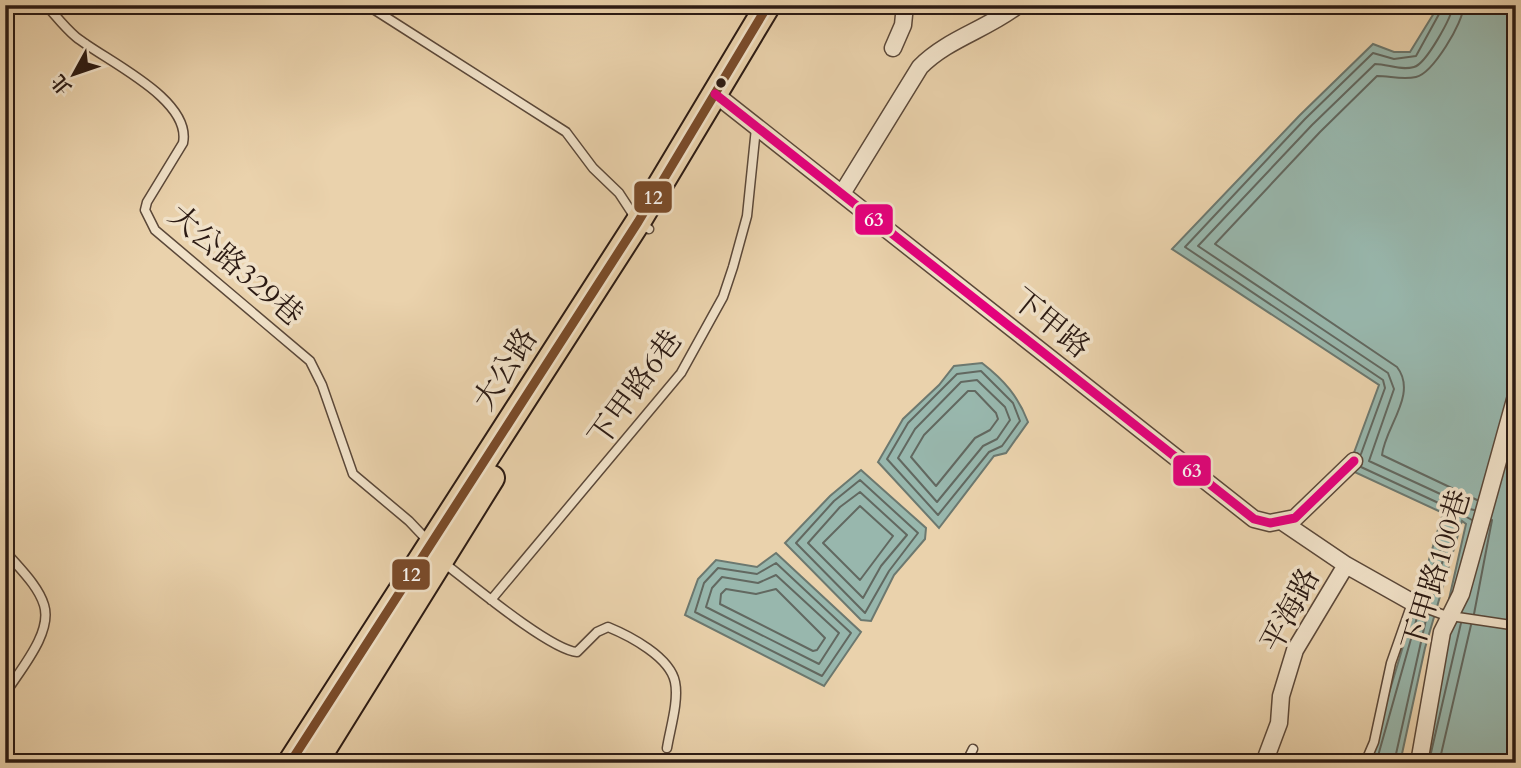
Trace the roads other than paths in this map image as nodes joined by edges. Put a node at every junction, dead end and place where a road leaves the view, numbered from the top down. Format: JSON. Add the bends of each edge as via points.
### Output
{"nodes":[{"id":1,"x":46,"y":5,"type":"edge"},
{"id":2,"x":367,"y":5,"type":"edge"},
{"id":3,"x":768,"y":5,"type":"edge"},
{"id":4,"x":782,"y":5,"type":"edge"},
{"id":5,"x":905,"y":5,"type":"edge"},
{"id":6,"x":1018,"y":5,"type":"edge"},
{"id":7,"x":893,"y":48,"type":"dead end"},
{"id":8,"x":721,"y":99,"type":"junction"},
{"id":9,"x":756,"y":128,"type":"junction"},
{"id":10,"x":843,"y":192,"type":"junction"},
{"id":11,"x":644,"y":225,"type":"junction"},
{"id":12,"x":1516,"y":396,"type":"edge"},
{"id":13,"x":1354,"y":461,"type":"dead end"},
{"id":14,"x":1284,"y":523,"type":"junction"},
{"id":15,"x":5,"y":551,"type":"edge"},
{"id":16,"x":437,"y":552,"type":"junction"},
{"id":17,"x":1346,"y":565,"type":"junction"},
{"id":18,"x":491,"y":600,"type":"junction"},
{"id":19,"x":1415,"y":604,"type":"junction"},
{"id":20,"x":1447,"y":616,"type":"junction"},
{"id":21,"x":1511,"y":625,"type":"dead end"},
{"id":22,"x":5,"y":694,"type":"edge"},
{"id":23,"x":667,"y":748,"type":"dead end"},
{"id":24,"x":973,"y":749,"type":"dead end"},
{"id":25,"x":290,"y":763,"type":"edge"},
{"id":26,"x":315,"y":763,"type":"edge"},
{"id":27,"x":966,"y":763,"type":"edge"},
{"id":28,"x":1264,"y":763,"type":"edge"},
{"id":29,"x":1365,"y":763,"type":"edge"},
{"id":30,"x":1419,"y":763,"type":"edge"}],
"edges":[{"from":1,"to":16,"type":"lane","name":"大公路329巷","via":[[76,37],[158,93],[178,113],[183,143],[145,210],[155,230],[310,361],[353,474],[409,521]]},
{"from":2,"to":11,"type":"lane","via":[[566,132]]},
{"from":3,"to":8,"type":"main road","name":"大公路"},
{"from":4,"to":8,"type":"main road","name":"大公路"},
{"from":5,"to":7,"type":"street"},
{"from":6,"to":10,"type":"street","via":[[1000,20],[934,53],[920,67]]},
{"from":8,"to":9,"type":"street","name":"下甲路"},
{"from":8,"to":11,"type":"main road","name":"大公路"},
{"from":9,"to":10,"type":"street","name":"下甲路"},
{"from":9,"to":18,"type":"lane","name":"下甲路6巷","via":[[747,216],[733,267],[723,298],[681,373]]},
{"from":10,"to":14,"type":"street","name":"下甲路","via":[[1240,510],[1270,523]]},
{"from":11,"to":16,"type":"main road","name":"大公路"},
{"from":12,"to":20,"type":"street","name":"下甲路100巷","via":[[1461,594]]},
{"from":13,"to":14,"type":"street"},
{"from":14,"to":17,"type":"street"},
{"from":15,"to":22,"type":"lane","via":[[34,589],[46,614],[39,637]]},
{"from":16,"to":18,"type":"lane"},
{"from":16,"to":25,"type":"main road","name":"大公路"},
{"from":16,"to":26,"type":"main road","name":"大公路"},
{"from":17,"to":19,"type":"street"},
{"from":17,"to":28,"type":"street","name":"平海路","via":[[1295,650],[1281,696],[1279,723]]},
{"from":18,"to":23,"type":"lane","via":[[571,652],[584,649],[597,632],[608,627],[655,655],[676,685]]},
{"from":19,"to":20,"type":"lane"},
{"from":19,"to":29,"type":"lane","via":[[1391,663]]},
{"from":20,"to":21,"type":"lane"},
{"from":20,"to":30,"type":"street","name":"下甲路100巷"},
{"from":24,"to":27,"type":"lane"}]}
